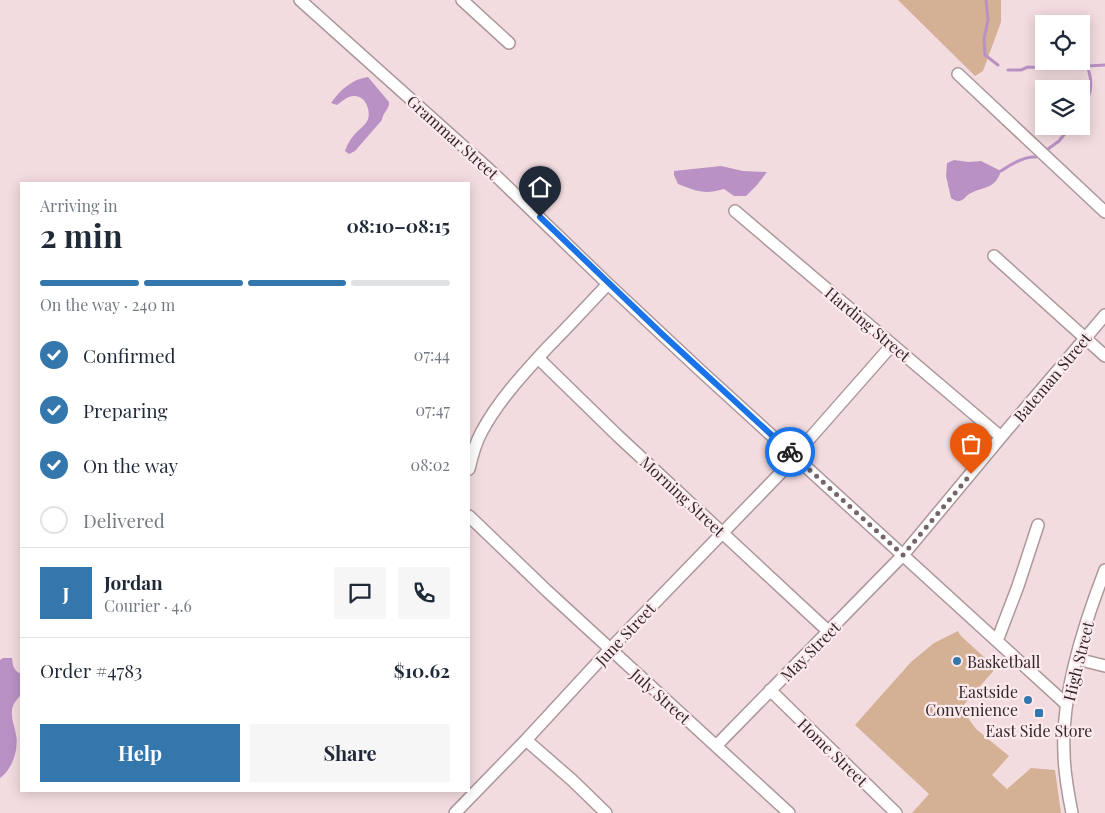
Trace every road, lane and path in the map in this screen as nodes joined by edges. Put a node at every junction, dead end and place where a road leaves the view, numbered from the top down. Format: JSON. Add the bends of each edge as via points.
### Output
{"nodes":[{"id":1,"x":300,"y":0,"type":"edge"},
{"id":2,"x":462,"y":0,"type":"edge"},
{"id":3,"x":510,"y":43,"type":"dead end"},
{"id":4,"x":958,"y":74,"type":"dead end"},
{"id":5,"x":735,"y":211,"type":"dead end"},
{"id":6,"x":1105,"y":212,"type":"edge"},
{"id":7,"x":994,"y":256,"type":"dead end"},
{"id":8,"x":608,"y":284,"type":"junction"},
{"id":9,"x":1105,"y":315,"type":"edge"},
{"id":10,"x":1085,"y":337,"type":"junction"},
{"id":11,"x":892,"y":345,"type":"junction"},
{"id":12,"x":1105,"y":356,"type":"edge"},
{"id":13,"x":538,"y":358,"type":"junction"},
{"id":14,"x":1001,"y":437,"type":"junction"},
{"id":15,"x":796,"y":457,"type":"junction"},
{"id":16,"x":470,"y":466,"type":"edge"},
{"id":17,"x":470,"y":517,"type":"edge"},
{"id":18,"x":1038,"y":525,"type":"dead end"},
{"id":19,"x":722,"y":533,"type":"junction"},
{"id":20,"x":903,"y":555,"type":"junction"},
{"id":21,"x":1105,"y":570,"type":"edge"},
{"id":22,"x":829,"y":632,"type":"junction"},
{"id":23,"x":997,"y":641,"type":"junction"},
{"id":24,"x":610,"y":649,"type":"junction"},
{"id":25,"x":1076,"y":659,"type":"junction"},
{"id":26,"x":1105,"y":666,"type":"edge"},
{"id":27,"x":770,"y":690,"type":"junction"},
{"id":28,"x":1066,"y":704,"type":"junction"},
{"id":29,"x":526,"y":740,"type":"junction"},
{"id":30,"x":716,"y":746,"type":"junction"},
{"id":31,"x":455,"y":813,"type":"edge"},
{"id":32,"x":606,"y":813,"type":"edge"},
{"id":33,"x":789,"y":813,"type":"edge"},
{"id":34,"x":896,"y":813,"type":"edge"},
{"id":35,"x":1072,"y":813,"type":"edge"}],
"edges":[{"from":1,"to":8,"type":"street","name":"Grammar Street","via":[[493,173]]},
{"from":2,"to":3,"type":"street"},
{"from":4,"to":6,"type":"street"},
{"from":5,"to":11,"type":"street","name":"Harding Street"},
{"from":7,"to":10,"type":"street"},
{"from":8,"to":13,"type":"street"},
{"from":8,"to":15,"type":"street","name":"Grammar Street"},
{"from":9,"to":10,"type":"street","name":"Bateman Street"},
{"from":10,"to":12,"type":"street"},
{"from":10,"to":14,"type":"street","name":"Bateman Street"},
{"from":11,"to":14,"type":"street","name":"Harding Street"},
{"from":11,"to":15,"type":"street","name":"June Street"},
{"from":13,"to":16,"type":"street","via":[[493,412],[477,442]]},
{"from":13,"to":19,"type":"street","name":"Morning Street"},
{"from":14,"to":20,"type":"street","name":"Bateman Street"},
{"from":15,"to":19,"type":"street","name":"June Street"},
{"from":15,"to":20,"type":"street","name":"Grammar Street"},
{"from":17,"to":24,"type":"street","name":"July Street"},
{"from":18,"to":23,"type":"street"},
{"from":19,"to":22,"type":"street","name":"Morning Street"},
{"from":19,"to":24,"type":"street","name":"June Street"},
{"from":20,"to":22,"type":"street","name":"May Street"},
{"from":20,"to":23,"type":"street","name":"Grammar Street"},
{"from":21,"to":25,"type":"street","name":"High Street"},
{"from":22,"to":27,"type":"street","name":"May Street"},
{"from":23,"to":28,"type":"street","name":"Grammar Street"},
{"from":24,"to":29,"type":"street","name":"June Street"},
{"from":24,"to":30,"type":"street","name":"July Street"},
{"from":25,"to":26,"type":"street"},
{"from":25,"to":28,"type":"street","name":"High Street"},
{"from":27,"to":30,"type":"street","name":"May Street"},
{"from":27,"to":34,"type":"street","name":"Home Street"},
{"from":28,"to":35,"type":"street","name":"High Street","via":[[1064,752]]},
{"from":29,"to":31,"type":"street","name":"June Street"},
{"from":29,"to":32,"type":"street"},
{"from":30,"to":33,"type":"street","name":"July Street"}]}
